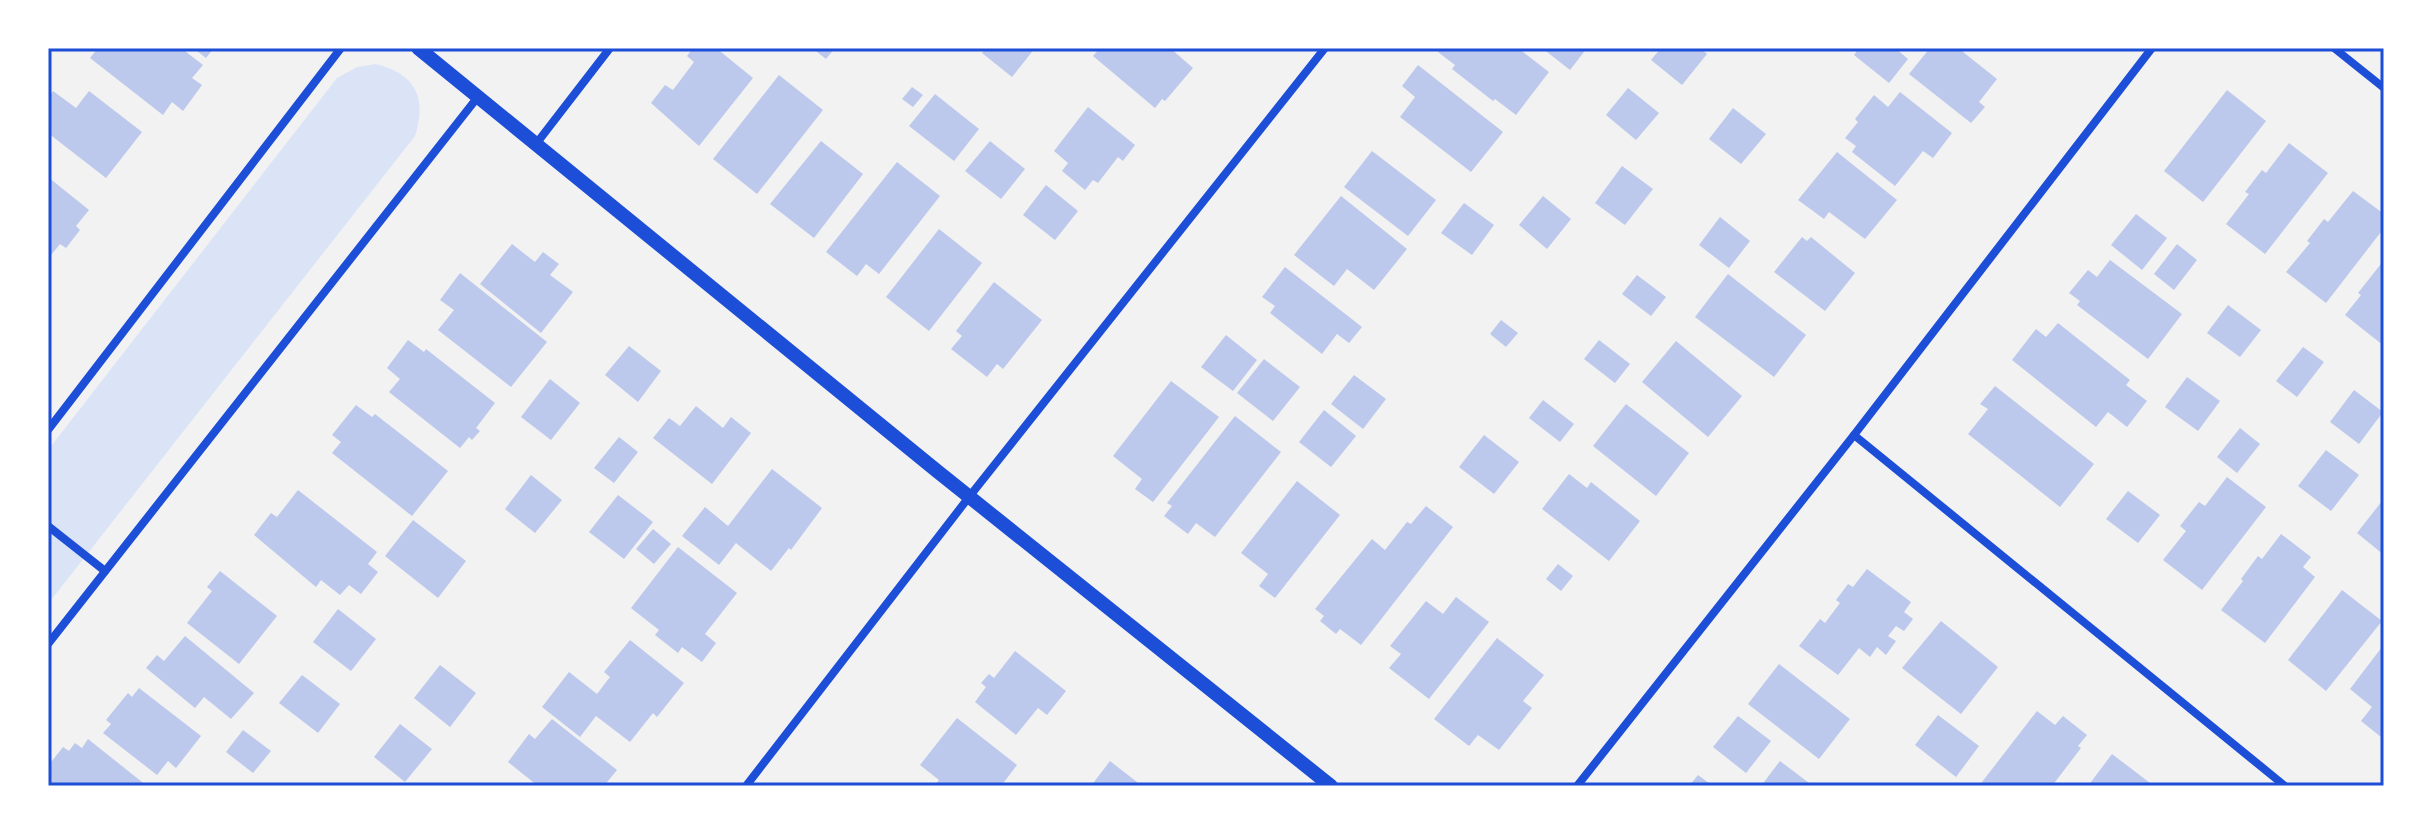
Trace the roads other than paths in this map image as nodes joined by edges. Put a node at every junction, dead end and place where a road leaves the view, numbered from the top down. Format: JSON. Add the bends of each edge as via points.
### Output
{"nodes":[{"id":1,"x":341,"y":48,"type":"edge"},
{"id":2,"x":418,"y":48,"type":"edge"},
{"id":3,"x":610,"y":48,"type":"edge"},
{"id":4,"x":1325,"y":48,"type":"edge"},
{"id":5,"x":2152,"y":48,"type":"edge"},
{"id":6,"x":2334,"y":48,"type":"edge"},
{"id":7,"x":2384,"y":88,"type":"edge"},
{"id":8,"x":477,"y":98,"type":"junction"},
{"id":9,"x":536,"y":144,"type":"junction"},
{"id":10,"x":48,"y":430,"type":"edge"},
{"id":11,"x":1854,"y":435,"type":"junction"},
{"id":12,"x":969,"y":497,"type":"junction"},
{"id":13,"x":48,"y":526,"type":"edge"},
{"id":14,"x":105,"y":571,"type":"junction"},
{"id":15,"x":48,"y":644,"type":"edge"},
{"id":16,"x":746,"y":786,"type":"edge"},
{"id":17,"x":1331,"y":786,"type":"edge"},
{"id":18,"x":1577,"y":786,"type":"edge"},
{"id":19,"x":2285,"y":786,"type":"edge"}],
"edges":[{"from":1,"to":10,"type":"street"},
{"from":2,"to":8,"type":"street"},
{"from":3,"to":9,"type":"street"},
{"from":4,"to":12,"type":"street"},
{"from":5,"to":11,"type":"street"},
{"from":6,"to":7,"type":"street"},
{"from":8,"to":9,"type":"street"},
{"from":8,"to":14,"type":"street"},
{"from":9,"to":12,"type":"street"},
{"from":11,"to":18,"type":"street"},
{"from":11,"to":19,"type":"street"},
{"from":12,"to":16,"type":"street"},
{"from":12,"to":17,"type":"street"},
{"from":13,"to":14,"type":"street"},
{"from":14,"to":15,"type":"street"}]}
